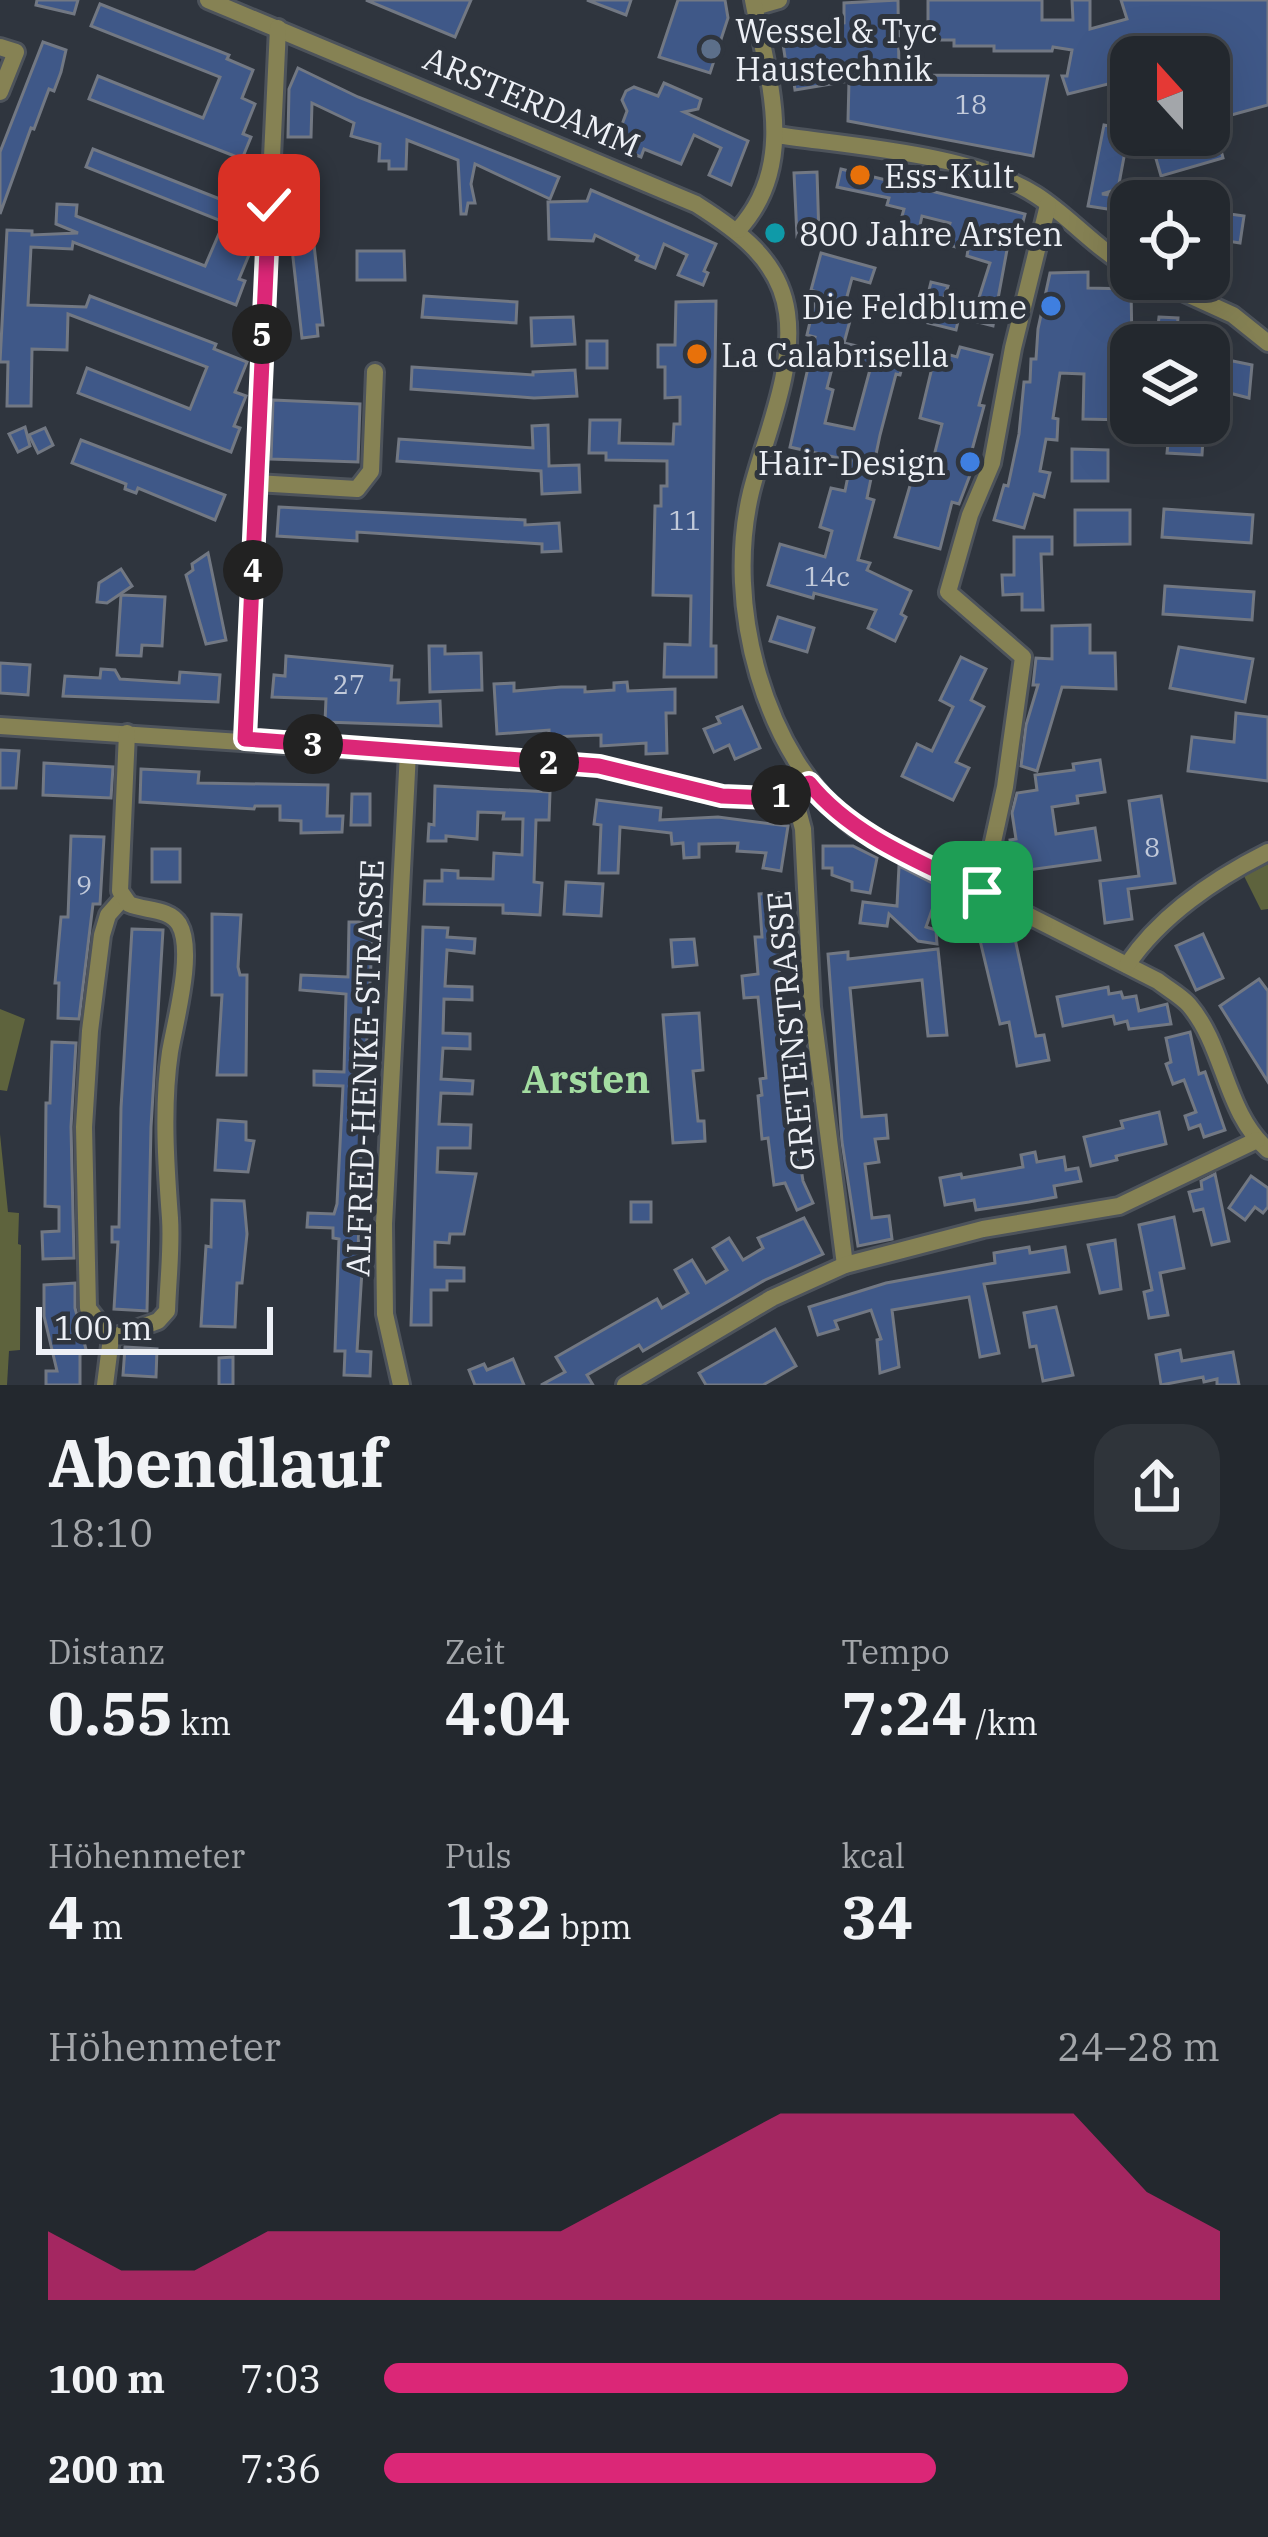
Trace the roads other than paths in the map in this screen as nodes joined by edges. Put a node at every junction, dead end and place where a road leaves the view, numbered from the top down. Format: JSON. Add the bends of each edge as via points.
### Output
{"nodes":[{"id":1,"x":208,"y":0,"type":"edge"},
{"id":2,"x":779,"y":0,"type":"edge"},
{"id":3,"x":754,"y":3,"type":"edge"},
{"id":4,"x":278,"y":28,"type":"junction"},
{"id":5,"x":0,"y":47,"type":"edge"},
{"id":6,"x":0,"y":92,"type":"edge"},
{"id":7,"x":776,"y":135,"type":"junction"},
{"id":8,"x":1048,"y":205,"type":"junction"},
{"id":9,"x":738,"y":230,"type":"junction"},
{"id":10,"x":1110,"y":252,"type":"edge"},
{"id":11,"x":1200,"y":300,"type":"edge"},
{"id":12,"x":1268,"y":343,"type":"edge"},
{"id":13,"x":375,"y":372,"type":"dead end"},
{"id":14,"x":256,"y":483,"type":"junction"},
{"id":15,"x":0,"y":726,"type":"edge"},
{"id":16,"x":127,"y":733,"type":"junction"},
{"id":17,"x":245,"y":739,"type":"junction"},
{"id":18,"x":408,"y":752,"type":"junction"},
{"id":19,"x":801,"y":787,"type":"junction"},
{"id":20,"x":1268,"y":852,"type":"edge"},
{"id":21,"x":982,"y":892,"type":"junction"},
{"id":22,"x":123,"y":898,"type":"junction"},
{"id":23,"x":1127,"y":965,"type":"junction"},
{"id":24,"x":1262,"y":1145,"type":"edge"},
{"id":25,"x":845,"y":1265,"type":"junction"},
{"id":26,"x":111,"y":1338,"type":"junction"},
{"id":27,"x":105,"y":1385,"type":"edge"},
{"id":28,"x":401,"y":1385,"type":"edge"},
{"id":29,"x":625,"y":1385,"type":"edge"}],
"edges":[{"from":1,"to":4,"type":"street","name":"ARSTERDAMM"},
{"from":2,"to":3,"type":"street"},
{"from":3,"to":7,"type":"street"},
{"from":4,"to":9,"type":"street","name":"ARSTERDAMM","via":[[696,204]]},
{"from":4,"to":14,"type":"street"},
{"from":5,"to":6,"type":"street","via":[[16,52]]},
{"from":7,"to":8,"type":"street","via":[[929,158],[1002,178]]},
{"from":7,"to":9,"type":"street","via":[[766,190]]},
{"from":8,"to":10,"type":"street"},
{"from":8,"to":21,"type":"street","via":[[992,463],[948,592],[1022,657]]},
{"from":9,"to":19,"type":"street","name":"ARSTERDAMM","via":[[770,267],[787,313],[744,570],[748,628]]},
{"from":11,"to":12,"type":"street"},
{"from":13,"to":14,"type":"street","via":[[370,471],[357,489]]},
{"from":14,"to":17,"type":"street"},
{"from":15,"to":16,"type":"street"},
{"from":16,"to":17,"type":"street"},
{"from":16,"to":22,"type":"street"},
{"from":17,"to":18,"type":"street"},
{"from":18,"to":19,"type":"street","via":[[599,766],[722,796],[771,798]]},
{"from":18,"to":28,"type":"street","name":"ALFRED-HENKE-STRASSE","via":[[384,1224],[386,1314]]},
{"from":19,"to":21,"type":"street","via":[[855,828]]},
{"from":19,"to":25,"type":"street","name":"GRETENSTRASSE","via":[[812,1006]]},
{"from":20,"to":23,"type":"street","via":[[1214,882]]},
{"from":21,"to":23,"type":"street"},
{"from":22,"to":26,"type":"street","via":[[102,935],[84,1127],[88,1308]]},
{"from":22,"to":26,"type":"street","via":[[169,913],[184,942],[170,1054],[167,1311]]},
{"from":23,"to":24,"type":"street","via":[[1188,1003]]},
{"from":24,"to":25,"type":"street","via":[[1119,1206],[983,1229]]},
{"from":25,"to":29,"type":"street"},
{"from":26,"to":27,"type":"street"}]}
